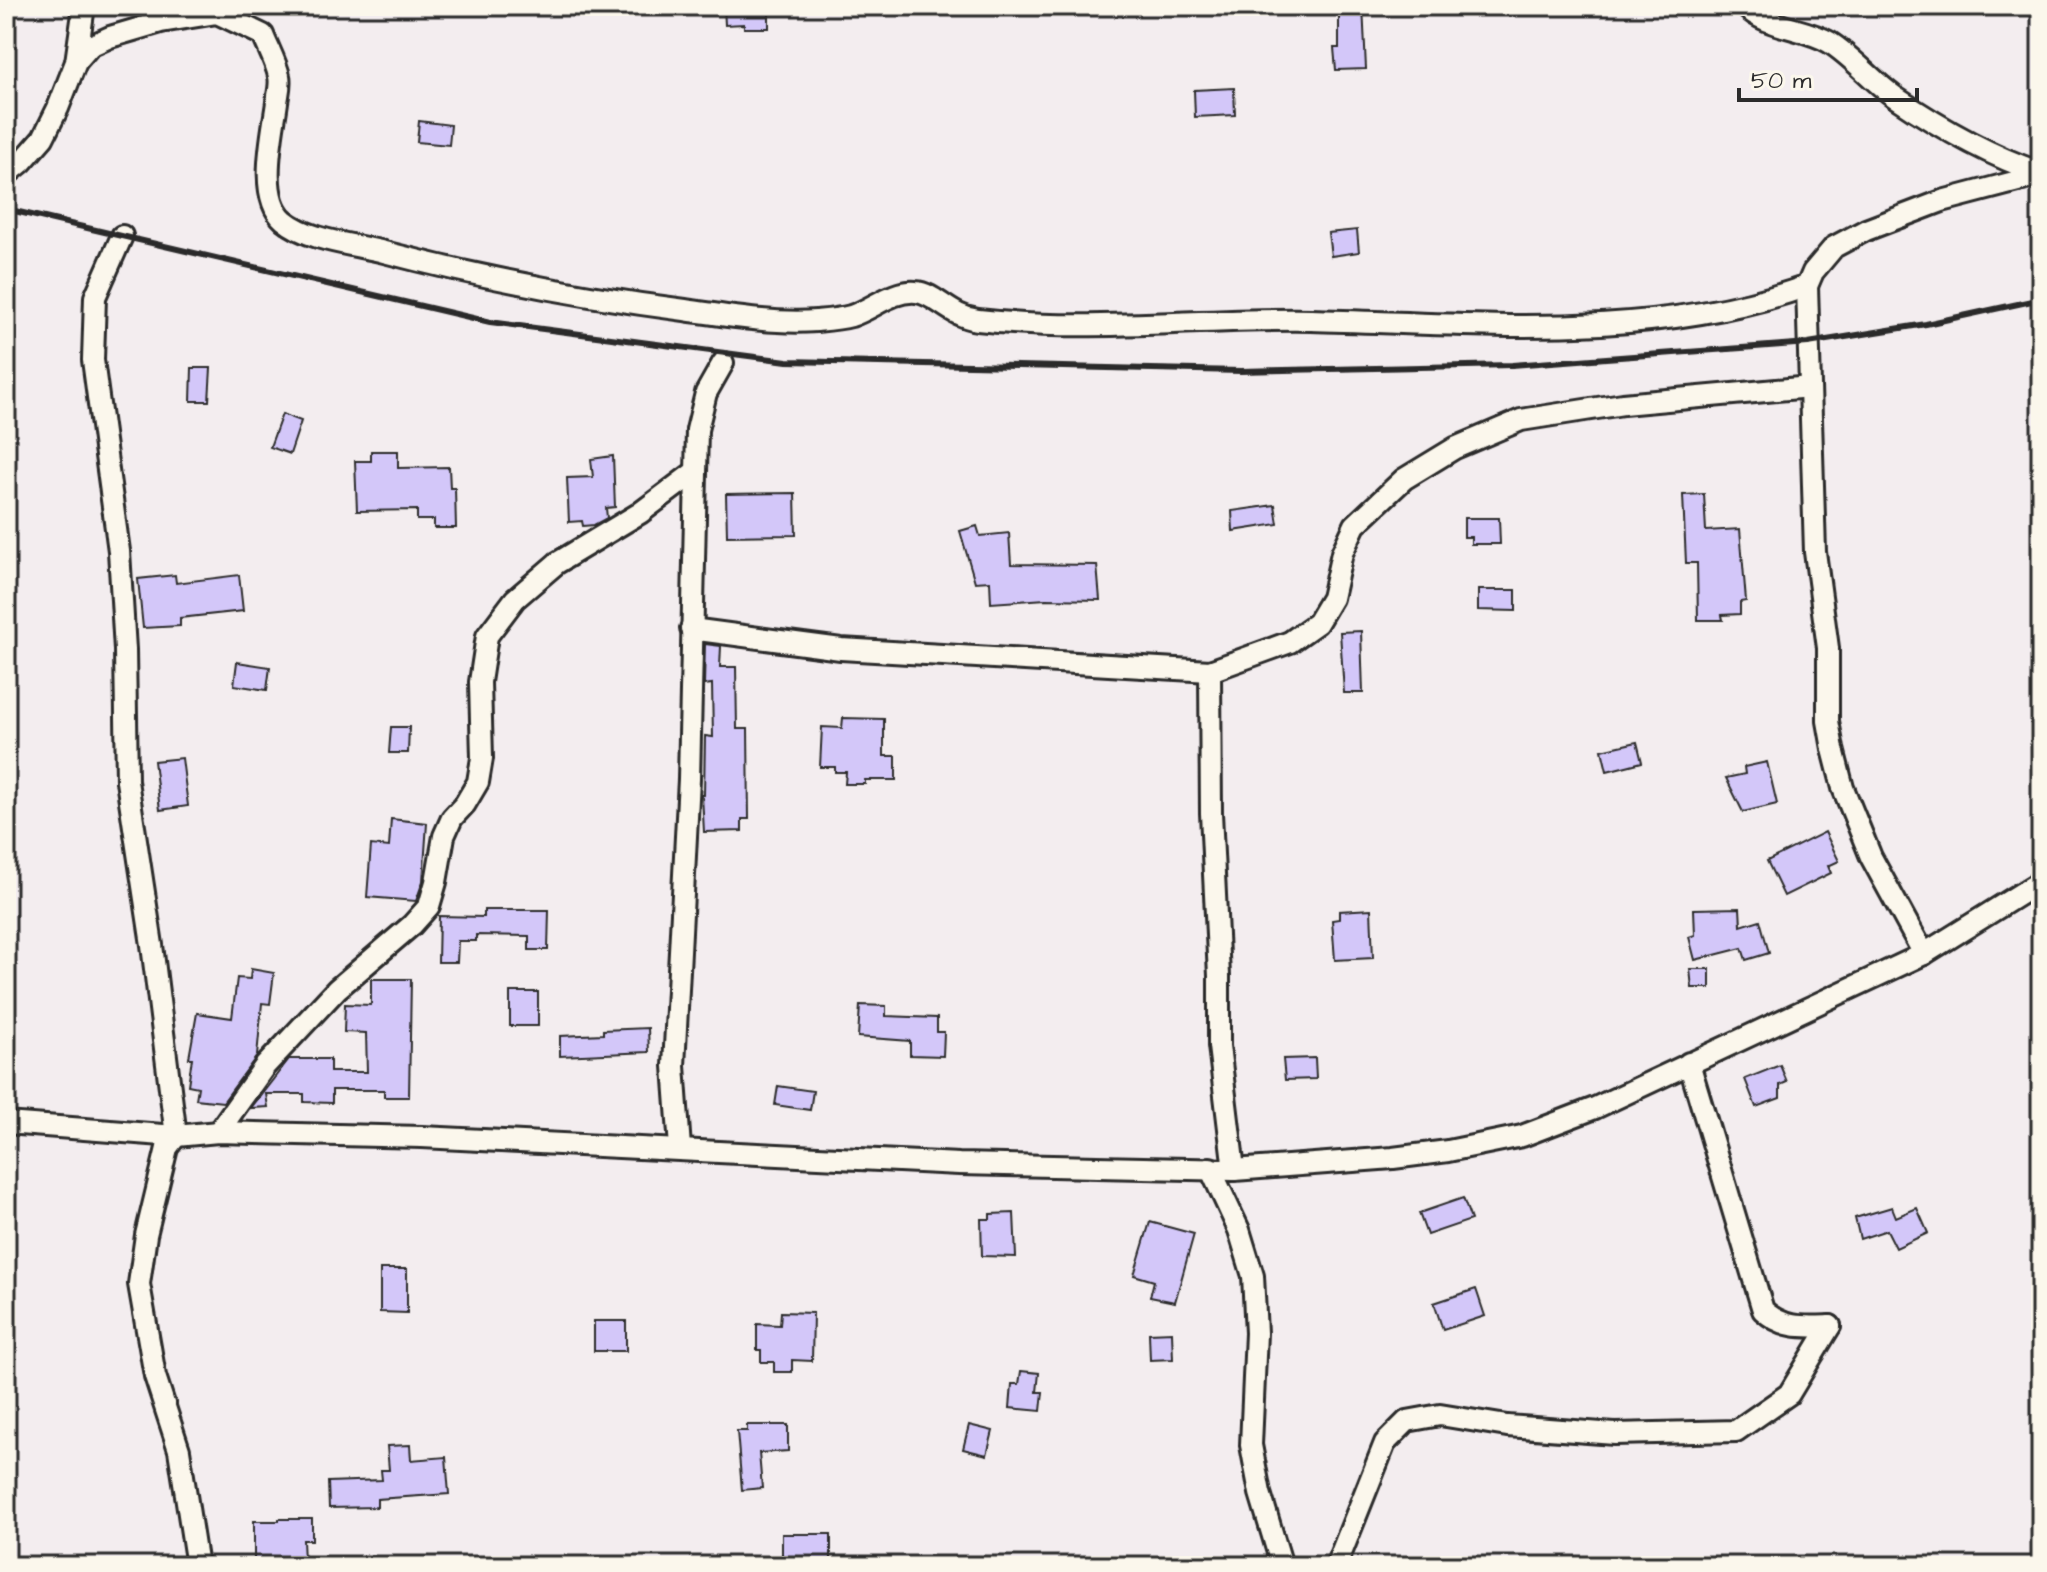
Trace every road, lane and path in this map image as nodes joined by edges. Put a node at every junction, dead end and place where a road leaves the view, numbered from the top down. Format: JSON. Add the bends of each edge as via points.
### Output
{"nodes":[{"id":1,"x":84,"y":6,"type":"edge"},
{"id":2,"x":1745,"y":6,"type":"edge"},
{"id":3,"x":76,"y":62,"type":"junction"},
{"id":4,"x":2041,"y":174,"type":"edge"},
{"id":5,"x":6,"y":175,"type":"edge"},
{"id":6,"x":122,"y":236,"type":"dead end"},
{"id":7,"x":1807,"y":286,"type":"junction"},
{"id":8,"x":723,"y":363,"type":"dead end"},
{"id":9,"x":1810,"y":387,"type":"junction"},
{"id":10,"x":696,"y":471,"type":"junction"},
{"id":11,"x":691,"y":629,"type":"junction"},
{"id":12,"x":1210,"y":671,"type":"junction"},
{"id":13,"x":2041,"y":881,"type":"edge"},
{"id":14,"x":1924,"y":954,"type":"junction"},
{"id":15,"x":1689,"y":1063,"type":"junction"},
{"id":16,"x":6,"y":1123,"type":"edge"},
{"id":17,"x":218,"y":1132,"type":"junction"},
{"id":18,"x":176,"y":1136,"type":"junction"},
{"id":19,"x":680,"y":1148,"type":"junction"},
{"id":20,"x":1210,"y":1168,"type":"junction"},
{"id":21,"x":1234,"y":1170,"type":"junction"},
{"id":22,"x":197,"y":1566,"type":"edge"},
{"id":23,"x":1282,"y":1566,"type":"edge"},
{"id":24,"x":1336,"y":1566,"type":"edge"}],
"edges":[{"from":1,"to":3,"type":"street"},
{"from":2,"to":4,"type":"street","via":[[1828,41],[1894,96],[1937,123]]},
{"from":3,"to":5,"type":"street","via":[[43,138]]},
{"from":3,"to":7,"type":"street","via":[[90,46],[110,37],[217,13],[263,35],[280,79],[269,159],[270,199],[283,219],[312,234],[498,280],[737,317],[816,321],[852,315],[892,296],[918,292],[965,318],[1027,324],[1609,324],[1738,308]]},
{"from":4,"to":7,"type":"street","via":[[1942,201],[1866,230],[1834,247]]},
{"from":6,"to":18,"type":"street","via":[[95,297],[93,360],[119,551],[127,781]]},
{"from":7,"to":9,"type":"street"},
{"from":8,"to":10,"type":"street","via":[[706,393],[697,430]]},
{"from":9,"to":12,"type":"street","via":[[1623,404],[1521,420],[1455,448],[1404,479],[1355,525],[1332,598],[1317,623],[1290,642]]},
{"from":9,"to":14,"type":"street","via":[[1815,552],[1828,648],[1833,749],[1871,857]]},
{"from":10,"to":11,"type":"street"},
{"from":10,"to":17,"type":"street","via":[[640,513],[557,563],[515,599],[487,636],[480,682],[478,782],[444,836],[429,906],[337,989],[265,1066]]},
{"from":11,"to":12,"type":"street","via":[[841,649]]},
{"from":11,"to":19,"type":"street","via":[[674,1066]]},
{"from":12,"to":21,"type":"street","via":[[1219,1046]]},
{"from":13,"to":14,"type":"street"},
{"from":14,"to":15,"type":"street"},
{"from":15,"to":21,"type":"street","via":[[1522,1136],[1420,1155]]},
{"from":15,"to":24,"type":"street","via":[[1763,1310],[1774,1321],[1795,1327],[1830,1326],[1789,1394],[1736,1431],[1615,1434],[1440,1415],[1407,1421],[1385,1443]]},
{"from":16,"to":18,"type":"street"},
{"from":17,"to":18,"type":"street"},
{"from":17,"to":19,"type":"street"},
{"from":18,"to":22,"type":"street","via":[[167,1148],[139,1284],[155,1376],[179,1450]]},
{"from":19,"to":20,"type":"street","via":[[959,1164]]},
{"from":20,"to":21,"type":"street"},
{"from":20,"to":23,"type":"street","via":[[1239,1230],[1253,1276],[1251,1445]]}]}
